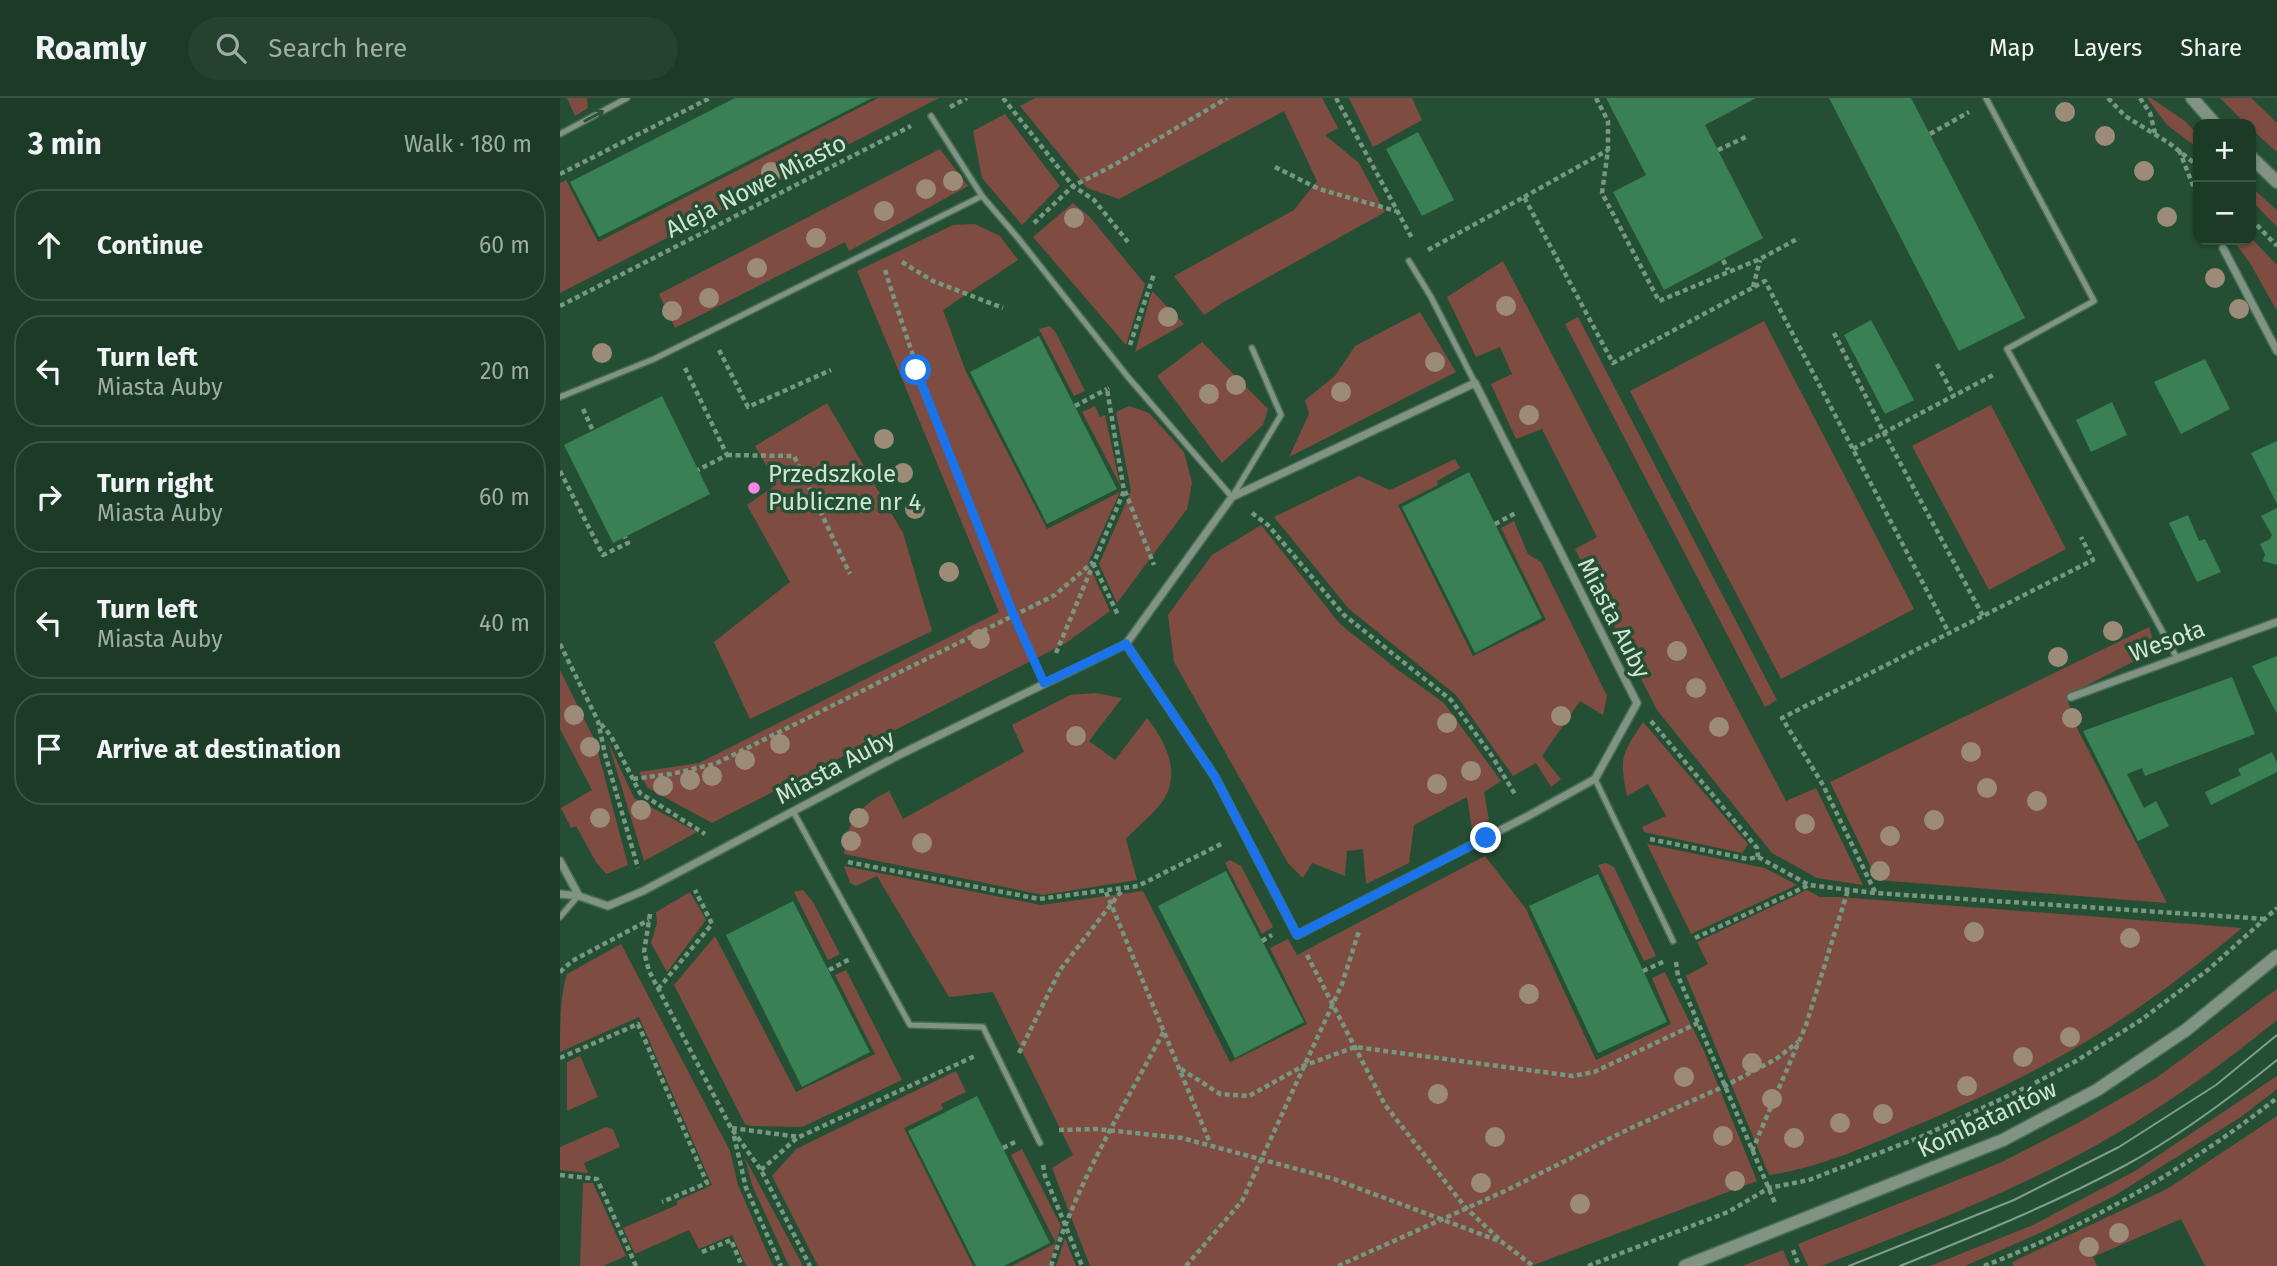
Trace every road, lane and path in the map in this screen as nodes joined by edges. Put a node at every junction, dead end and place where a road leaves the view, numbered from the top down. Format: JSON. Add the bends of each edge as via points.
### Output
{"nodes":[{"id":1,"x":627,"y":98,"type":"edge"},
{"id":2,"x":710,"y":98,"type":"edge"},
{"id":3,"x":967,"y":98,"type":"edge"},
{"id":4,"x":1003,"y":98,"type":"edge"},
{"id":5,"x":1227,"y":98,"type":"edge"},
{"id":6,"x":1336,"y":98,"type":"edge"},
{"id":7,"x":1596,"y":98,"type":"edge"},
{"id":8,"x":2108,"y":98,"type":"edge"},
{"id":9,"x":2140,"y":98,"type":"edge"},
{"id":10,"x":2192,"y":98,"type":"edge"},
{"id":11,"x":1987,"y":100,"type":"edge"},
{"id":12,"x":931,"y":116,"type":"junction"},
{"id":13,"x":2211,"y":119,"type":"edge"},
{"id":14,"x":560,"y":134,"type":"edge"},
{"id":15,"x":1930,"y":134,"type":"dead end"},
{"id":16,"x":2155,"y":134,"type":"junction"},
{"id":17,"x":1748,"y":136,"type":"dead end"},
{"id":18,"x":2178,"y":149,"type":"junction"},
{"id":19,"x":1608,"y":150,"type":"junction"},
{"id":20,"x":1717,"y":150,"type":"dead end"},
{"id":21,"x":2193,"y":162,"type":"edge"},
{"id":22,"x":2256,"y":162,"type":"edge"},
{"id":23,"x":1275,"y":167,"type":"dead end"},
{"id":24,"x":560,"y":174,"type":"edge"},
{"id":25,"x":2277,"y":181,"type":"edge"},
{"id":26,"x":1073,"y":186,"type":"junction"},
{"id":27,"x":2193,"y":186,"type":"edge"},
{"id":28,"x":982,"y":196,"type":"junction"},
{"id":29,"x":1524,"y":197,"type":"junction"},
{"id":30,"x":1397,"y":211,"type":"junction"},
{"id":31,"x":2256,"y":224,"type":"edge"},
{"id":32,"x":1018,"y":238,"type":"junction"},
{"id":33,"x":1799,"y":238,"type":"dead end"},
{"id":34,"x":1128,"y":243,"type":"dead end"},
{"id":35,"x":1415,"y":244,"type":"dead end"},
{"id":36,"x":877,"y":246,"type":"junction"},
{"id":37,"x":2277,"y":246,"type":"edge"},
{"id":38,"x":2223,"y":248,"type":"dead end"},
{"id":39,"x":1421,"y":255,"type":"dead end"},
{"id":40,"x":1760,"y":259,"type":"junction"},
{"id":41,"x":1723,"y":260,"type":"dead end"},
{"id":42,"x":1409,"y":261,"type":"dead end"},
{"id":43,"x":1728,"y":270,"type":"junction"},
{"id":44,"x":1154,"y":274,"type":"dead end"},
{"id":45,"x":1753,"y":287,"type":"junction"},
{"id":46,"x":560,"y":306,"type":"edge"},
{"id":47,"x":1003,"y":308,"type":"dead end"},
{"id":48,"x":709,"y":331,"type":"junction"},
{"id":49,"x":1834,"y":333,"type":"dead end"},
{"id":50,"x":676,"y":348,"type":"junction"},
{"id":51,"x":1252,"y":348,"type":"dead end"},
{"id":52,"x":2277,"y":351,"type":"edge"},
{"id":53,"x":2015,"y":363,"type":"junction"},
{"id":54,"x":1937,"y":364,"type":"dead end"},
{"id":55,"x":831,"y":370,"type":"dead end"},
{"id":56,"x":1128,"y":377,"type":"junction"},
{"id":57,"x":1475,"y":383,"type":"junction"},
{"id":58,"x":1107,"y":389,"type":"junction"},
{"id":59,"x":1954,"y":396,"type":"junction"},
{"id":60,"x":560,"y":397,"type":"edge"},
{"id":61,"x":1075,"y":406,"type":"dead end"},
{"id":62,"x":583,"y":411,"type":"dead end"},
{"id":63,"x":593,"y":431,"type":"dead end"},
{"id":64,"x":1884,"y":433,"type":"junction"},
{"id":65,"x":1853,"y":449,"type":"junction"},
{"id":66,"x":727,"y":455,"type":"junction"},
{"id":67,"x":698,"y":470,"type":"dead end"},
{"id":68,"x":560,"y":471,"type":"edge"},
{"id":69,"x":1124,"y":491,"type":"junction"},
{"id":70,"x":1232,"y":497,"type":"junction"},
{"id":71,"x":2101,"y":519,"type":"junction"},
{"id":72,"x":625,"y":537,"type":"dead end"},
{"id":73,"x":1093,"y":562,"type":"junction"},
{"id":74,"x":850,"y":574,"type":"dead end"},
{"id":75,"x":1164,"y":591,"type":"junction"},
{"id":76,"x":1014,"y":616,"type":"junction"},
{"id":77,"x":1983,"y":616,"type":"junction"},
{"id":78,"x":2277,"y":622,"type":"edge"},
{"id":79,"x":1949,"y":633,"type":"junction"},
{"id":80,"x":1132,"y":636,"type":"junction"},
{"id":81,"x":560,"y":644,"type":"edge"},
{"id":82,"x":1126,"y":644,"type":"junction"},
{"id":83,"x":2177,"y":659,"type":"junction"},
{"id":84,"x":1044,"y":683,"type":"junction"},
{"id":85,"x":2071,"y":697,"type":"dead end"},
{"id":86,"x":1637,"y":704,"type":"junction"},
{"id":87,"x":598,"y":721,"type":"junction"},
{"id":88,"x":633,"y":779,"type":"junction"},
{"id":89,"x":1595,"y":779,"type":"junction"},
{"id":90,"x":793,"y":811,"type":"junction"},
{"id":91,"x":1528,"y":816,"type":"junction"},
{"id":92,"x":1244,"y":832,"type":"junction"},
{"id":93,"x":1626,"y":845,"type":"junction"},
{"id":94,"x":726,"y":847,"type":"junction"},
{"id":95,"x":1758,"y":857,"type":"junction"},
{"id":96,"x":560,"y":861,"type":"edge"},
{"id":97,"x":823,"y":865,"type":"junction"},
{"id":98,"x":637,"y":867,"type":"dead end"},
{"id":99,"x":684,"y":869,"type":"junction"},
{"id":100,"x":1809,"y":885,"type":"junction"},
{"id":101,"x":1123,"y":889,"type":"junction"},
{"id":102,"x":1848,"y":890,"type":"junction"},
{"id":103,"x":1106,"y":892,"type":"junction"},
{"id":104,"x":1875,"y":893,"type":"junction"},
{"id":105,"x":560,"y":894,"type":"edge"},
{"id":106,"x":579,"y":896,"type":"junction"},
{"id":107,"x":1369,"y":898,"type":"junction"},
{"id":108,"x":1110,"y":905,"type":"junction"},
{"id":109,"x":2277,"y":908,"type":"edge"},
{"id":110,"x":560,"y":917,"type":"edge"},
{"id":111,"x":2265,"y":919,"type":"junction"},
{"id":112,"x":1297,"y":935,"type":"junction"},
{"id":113,"x":1673,"y":941,"type":"joint"},
{"id":114,"x":2276,"y":958,"type":"edge"},
{"id":115,"x":1643,"y":971,"type":"dead end"},
{"id":116,"x":560,"y":972,"type":"edge"},
{"id":117,"x":658,"y":989,"type":"junction"},
{"id":118,"x":1333,"y":1004,"type":"junction"},
{"id":119,"x":1698,"y":1023,"type":"junction"},
{"id":120,"x":1164,"y":1031,"type":"junction"},
{"id":121,"x":1798,"y":1042,"type":"junction"},
{"id":122,"x":1354,"y":1047,"type":"junction"},
{"id":123,"x":993,"y":1048,"type":"junction"},
{"id":124,"x":560,"y":1058,"type":"edge"},
{"id":125,"x":1303,"y":1066,"type":"junction"},
{"id":126,"x":1181,"y":1069,"type":"junction"},
{"id":127,"x":1007,"y":1077,"type":"junction"},
{"id":128,"x":1725,"y":1086,"type":"junction"},
{"id":129,"x":2277,"y":1098,"type":"edge"},
{"id":130,"x":731,"y":1128,"type":"junction"},
{"id":131,"x":1034,"y":1130,"type":"junction"},
{"id":132,"x":1110,"y":1130,"type":"junction"},
{"id":133,"x":799,"y":1137,"type":"junction"},
{"id":134,"x":1040,"y":1143,"type":"joint"},
{"id":135,"x":1210,"y":1144,"type":"junction"},
{"id":136,"x":1752,"y":1152,"type":"junction"},
{"id":137,"x":1262,"y":1158,"type":"junction"},
{"id":138,"x":761,"y":1170,"type":"junction"},
{"id":139,"x":560,"y":1175,"type":"edge"},
{"id":140,"x":1769,"y":1188,"type":"junction"},
{"id":141,"x":662,"y":1202,"type":"dead end"},
{"id":142,"x":1466,"y":1208,"type":"junction"},
{"id":143,"x":1442,"y":1219,"type":"junction"},
{"id":144,"x":1065,"y":1224,"type":"junction"},
{"id":145,"x":1502,"y":1242,"type":"junction"},
{"id":146,"x":702,"y":1252,"type":"dead end"},
{"id":147,"x":1996,"y":1264,"type":"edge"},
{"id":148,"x":636,"y":1266,"type":"edge"},
{"id":149,"x":742,"y":1266,"type":"edge"},
{"id":150,"x":781,"y":1266,"type":"edge"},
{"id":151,"x":810,"y":1266,"type":"edge"},
{"id":152,"x":1052,"y":1266,"type":"edge"},
{"id":153,"x":1082,"y":1266,"type":"edge"},
{"id":154,"x":1186,"y":1266,"type":"edge"},
{"id":155,"x":1338,"y":1266,"type":"edge"},
{"id":156,"x":1533,"y":1266,"type":"edge"},
{"id":157,"x":1588,"y":1266,"type":"edge"},
{"id":158,"x":1685,"y":1266,"type":"edge"},
{"id":159,"x":1984,"y":1266,"type":"edge"}],
"edges":[{"from":14,"to":1,"type":"lane","one_way":true},
{"from":2,"to":24,"type":"path"},
{"from":3,"to":12,"type":"path","name":"Aleja Nowe Miasto"},
{"from":4,"to":26,"type":"path"},
{"from":5,"to":26,"type":"path"},
{"from":6,"to":30,"type":"path"},
{"from":7,"to":19,"type":"path","via":[[1608,121]]},
{"from":8,"to":16,"type":"path","via":[[2125,116]]},
{"from":9,"to":16,"type":"path"},
{"from":10,"to":13,"type":"street"},
{"from":11,"to":15,"type":"path"},
{"from":11,"to":53,"type":"lane","via":[[2095,301],[2007,349]]},
{"from":12,"to":28,"type":"lane"},
{"from":12,"to":46,"type":"path","name":"Aleja Nowe Miasto"},
{"from":16,"to":18,"type":"path"},
{"from":17,"to":20,"type":"path"},
{"from":18,"to":21,"type":"path"},
{"from":18,"to":27,"type":"path"},
{"from":19,"to":29,"type":"path"},
{"from":19,"to":43,"type":"path","via":[[1602,193],[1658,301]]},
{"from":22,"to":25,"type":"street"},
{"from":23,"to":30,"type":"path","via":[[1319,189]]},
{"from":26,"to":32,"type":"path"},
{"from":26,"to":34,"type":"path","via":[[1094,200]]},
{"from":28,"to":32,"type":"lane"},
{"from":28,"to":36,"type":"lane"},
{"from":29,"to":39,"type":"path"},
{"from":29,"to":45,"type":"path","via":[[1613,363]]},
{"from":30,"to":35,"type":"path"},
{"from":31,"to":37,"type":"path"},
{"from":32,"to":56,"type":"lane"},
{"from":33,"to":40,"type":"path"},
{"from":36,"to":47,"type":"path","via":[[933,281]]},
{"from":36,"to":48,"type":"lane"},
{"from":36,"to":76,"type":"path","via":[[916,370]]},
{"from":38,"to":52,"type":"street"},
{"from":40,"to":43,"type":"path"},
{"from":40,"to":45,"type":"path"},
{"from":41,"to":43,"type":"path"},
{"from":42,"to":57,"type":"lane"},
{"from":44,"to":56,"type":"path","via":[[1129,347]]},
{"from":45,"to":65,"type":"path","via":[[1765,281]]},
{"from":48,"to":50,"type":"lane"},
{"from":48,"to":55,"type":"path","via":[[748,407]]},
{"from":49,"to":64,"type":"path"},
{"from":50,"to":60,"type":"lane"},
{"from":50,"to":66,"type":"path"},
{"from":51,"to":70,"type":"lane","via":[[1281,415]]},
{"from":53,"to":59,"type":"path"},
{"from":53,"to":71,"type":"lane"},
{"from":54,"to":59,"type":"path"},
{"from":56,"to":58,"type":"path"},
{"from":56,"to":70,"type":"lane"},
{"from":57,"to":70,"type":"street","name":"Miasta Auby"},
{"from":57,"to":86,"type":"street","name":"Miasta Auby"},
{"from":58,"to":61,"type":"path"},
{"from":58,"to":69,"type":"path"},
{"from":59,"to":64,"type":"path"},
{"from":62,"to":63,"type":"path"},
{"from":64,"to":65,"type":"path"},
{"from":64,"to":77,"type":"path"},
{"from":65,"to":79,"type":"path"},
{"from":66,"to":67,"type":"path"},
{"from":66,"to":74,"type":"path","via":[[794,456]]},
{"from":68,"to":72,"type":"path","via":[[603,555],[628,543]]},
{"from":69,"to":73,"type":"path"},
{"from":69,"to":75,"type":"path"},
{"from":70,"to":75,"type":"street","name":"Miasta Auby"},
{"from":70,"to":91,"type":"path","via":[[1268,525],[1344,615],[1451,700]]},
{"from":71,"to":77,"type":"path","via":[[2078,532],[2093,560]]},
{"from":71,"to":83,"type":"lane"},
{"from":73,"to":76,"type":"path","via":[[1055,595]]},
{"from":73,"to":80,"type":"path"},
{"from":73,"to":84,"type":"path"},
{"from":75,"to":80,"type":"street","name":"Miasta Auby"},
{"from":76,"to":84,"type":"path"},
{"from":76,"to":88,"type":"path","via":[[715,764]]},
{"from":77,"to":79,"type":"path"},
{"from":78,"to":83,"type":"street","name":"Wesoła"},
{"from":79,"to":104,"type":"path","via":[[1782,718],[1823,785]]},
{"from":80,"to":82,"type":"street","name":"Miasta Auby"},
{"from":81,"to":87,"type":"path"},
{"from":82,"to":84,"type":"street","name":"Miasta Auby"},
{"from":82,"to":92,"type":"street","via":[[1215,777]]},
{"from":83,"to":85,"type":"street","name":"Wesoła"},
{"from":84,"to":90,"type":"street","name":"Miasta Auby"},
{"from":86,"to":89,"type":"street","name":"Miasta Auby"},
{"from":86,"to":95,"type":"path","via":[[1757,848]]},
{"from":87,"to":88,"type":"path"},
{"from":87,"to":98,"type":"path"},
{"from":88,"to":94,"type":"path","via":[[640,793]]},
{"from":89,"to":91,"type":"street"},
{"from":89,"to":93,"type":"lane"},
{"from":90,"to":94,"type":"street","name":"Miasta Auby"},
{"from":90,"to":97,"type":"lane"},
{"from":91,"to":107,"type":"street"},
{"from":92,"to":101,"type":"path","via":[[1153,879]]},
{"from":92,"to":112,"type":"street"},
{"from":93,"to":95,"type":"path","via":[[1644,838],[1748,859]]},
{"from":93,"to":113,"type":"lane"},
{"from":94,"to":99,"type":"street","name":"Miasta Auby"},
{"from":95,"to":100,"type":"path"},
{"from":96,"to":106,"type":"street"},
{"from":97,"to":103,"type":"path","via":[[844,861],[1039,899]]},
{"from":97,"to":123,"type":"lane","via":[[910,1025],[983,1027]]},
{"from":99,"to":106,"type":"street","name":"Miasta Auby","via":[[608,906]]},
{"from":99,"to":117,"type":"path","via":[[712,924]]},
{"from":100,"to":102,"type":"path"},
{"from":100,"to":113,"type":"path","via":[[1695,938]]},
{"from":101,"to":103,"type":"path"},
{"from":101,"to":108,"type":"path"},
{"from":102,"to":104,"type":"path"},
{"from":102,"to":121,"type":"path"},
{"from":103,"to":108,"type":"path"},
{"from":104,"to":111,"type":"path"},
{"from":105,"to":106,"type":"street","name":"Miasta Auby"},
{"from":106,"to":110,"type":"lane"},
{"from":107,"to":112,"type":"street"},
{"from":107,"to":118,"type":"path"},
{"from":108,"to":120,"type":"path"},
{"from":108,"to":127,"type":"path","via":[[1060,970]]},
{"from":109,"to":111,"type":"path"},
{"from":111,"to":140,"type":"path","via":[[2187,987],[2076,1061],[1923,1136],[1809,1180]]},
{"from":112,"to":118,"type":"path"},
{"from":114,"to":158,"type":"street","name":"Kombatantów","via":[[2186,1030],[2097,1090],[2003,1140]]},
{"from":115,"to":119,"type":"path","via":[[1675,956],[1678,976]]},
{"from":116,"to":117,"type":"path","via":[[650,917],[645,958]]},
{"from":117,"to":130,"type":"path"},
{"from":118,"to":122,"type":"path"},
{"from":118,"to":125,"type":"path"},
{"from":119,"to":122,"type":"path","via":[[1594,1072],[1573,1076]]},
{"from":119,"to":128,"type":"path"},
{"from":120,"to":126,"type":"path"},
{"from":120,"to":132,"type":"path"},
{"from":121,"to":128,"type":"path"},
{"from":121,"to":136,"type":"path"},
{"from":122,"to":125,"type":"path"},
{"from":122,"to":142,"type":"path","via":[[1385,1105]]},
{"from":123,"to":127,"type":"lane"},
{"from":123,"to":133,"type":"path"},
{"from":124,"to":141,"type":"path","via":[[638,1024],[707,1183]]},
{"from":125,"to":126,"type":"path","via":[[1250,1096],[1220,1094]]},
{"from":125,"to":137,"type":"path"},
{"from":126,"to":135,"type":"path"},
{"from":127,"to":131,"type":"lane"},
{"from":128,"to":136,"type":"path"},
{"from":128,"to":142,"type":"path"},
{"from":129,"to":147,"type":"path","via":[[2153,1183]]},
{"from":130,"to":133,"type":"path"},
{"from":130,"to":138,"type":"path"},
{"from":130,"to":150,"type":"path","via":[[746,1188]]},
{"from":131,"to":132,"type":"path"},
{"from":131,"to":134,"type":"lane"},
{"from":132,"to":135,"type":"path"},
{"from":132,"to":144,"type":"path"},
{"from":133,"to":138,"type":"path"},
{"from":134,"to":144,"type":"path","via":[[1045,1176]]},
{"from":135,"to":137,"type":"path"},
{"from":136,"to":140,"type":"path"},
{"from":137,"to":143,"type":"path"},
{"from":137,"to":154,"type":"path","via":[[1242,1201]]},
{"from":138,"to":151,"type":"path"},
{"from":139,"to":148,"type":"path","via":[[597,1179]]},
{"from":140,"to":157,"type":"path","via":[[1728,1212]]},
{"from":142,"to":143,"type":"path"},
{"from":142,"to":145,"type":"path"},
{"from":143,"to":145,"type":"path"},
{"from":143,"to":155,"type":"path"},
{"from":144,"to":152,"type":"path"},
{"from":144,"to":153,"type":"path"},
{"from":145,"to":156,"type":"path"},
{"from":146,"to":149,"type":"path","via":[[731,1240]]},
{"from":147,"to":159,"type":"path"}]}
